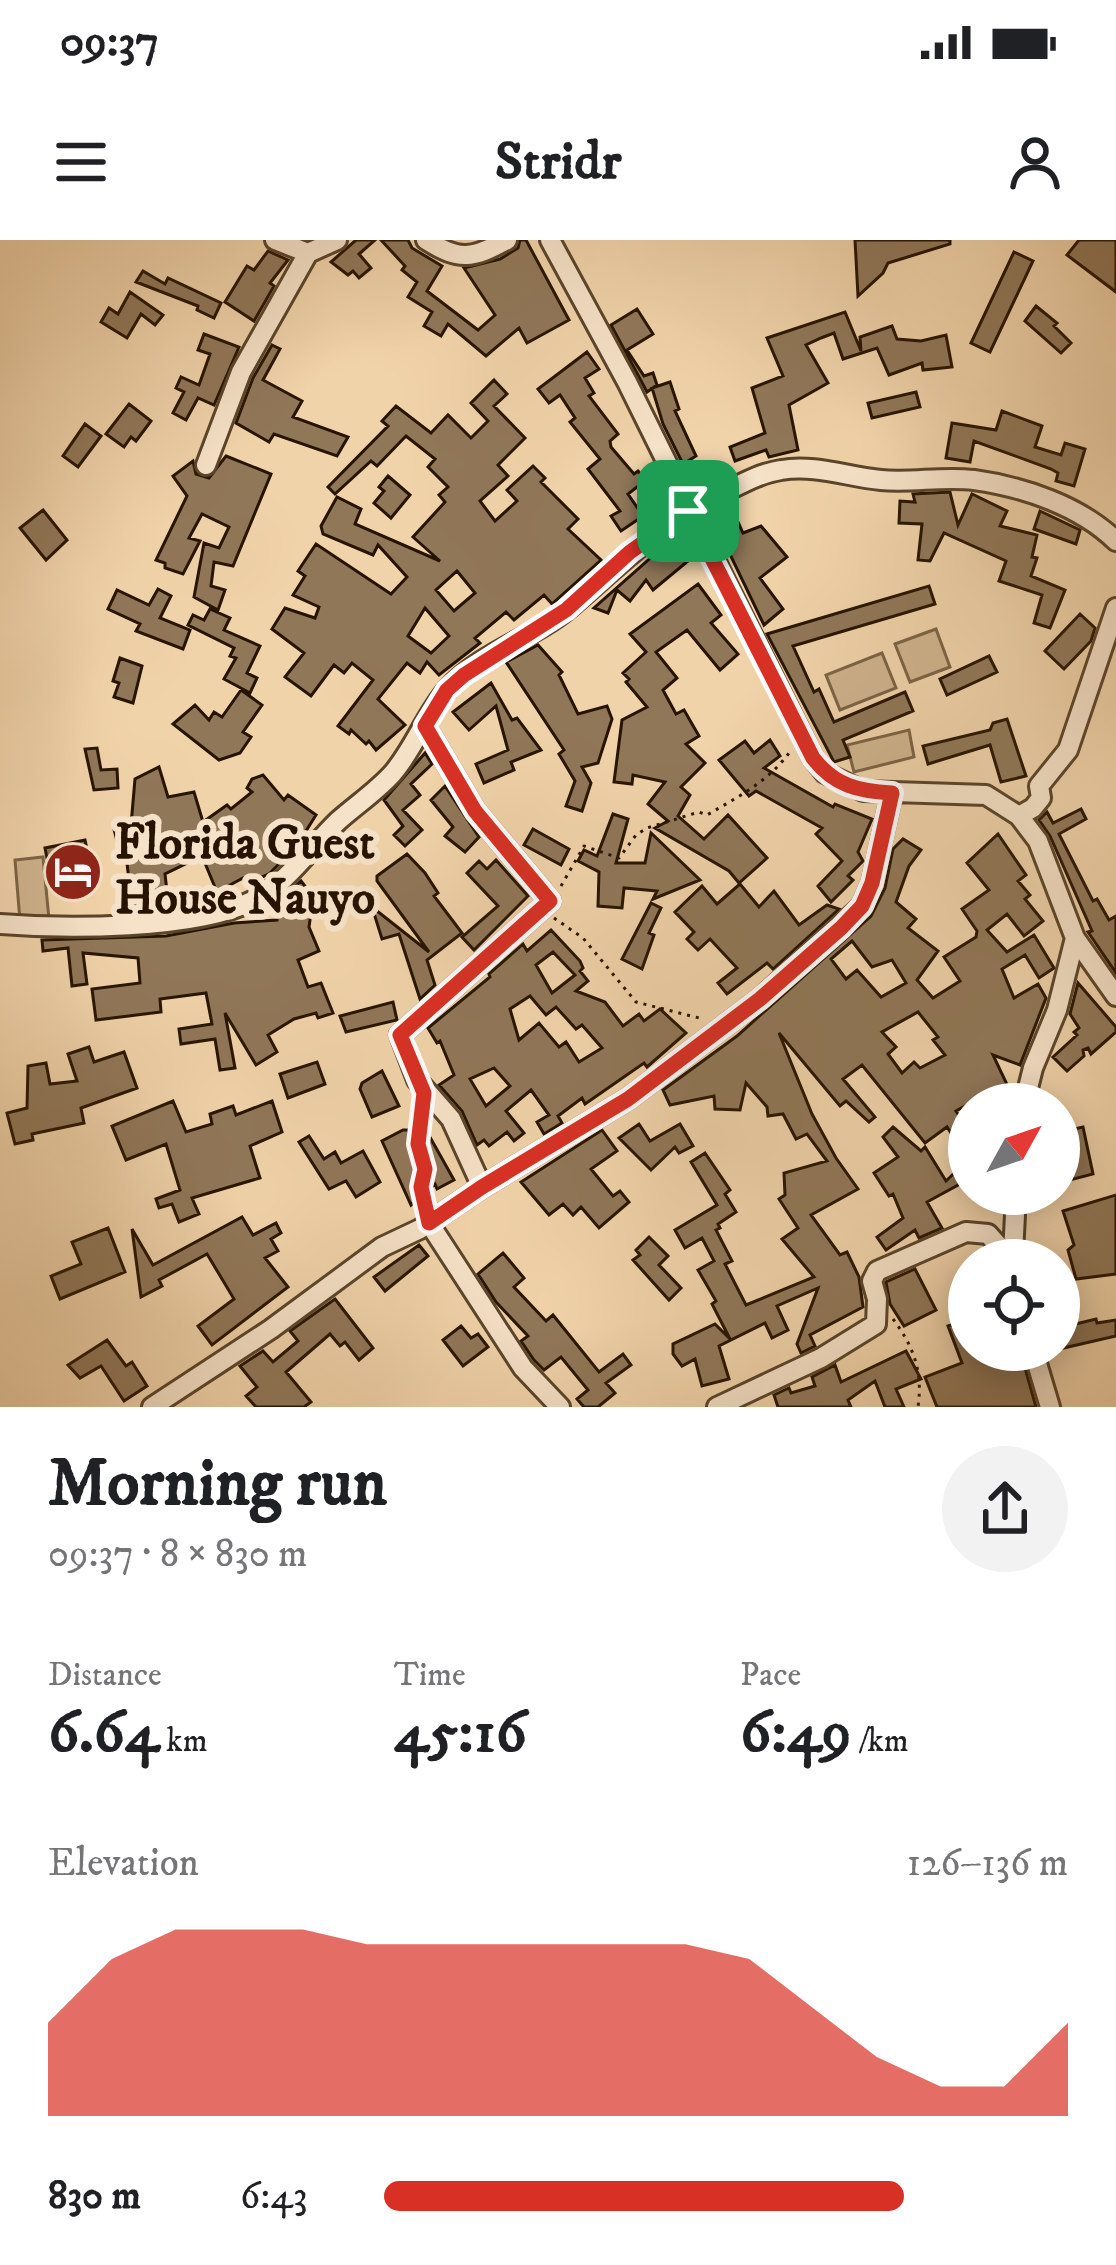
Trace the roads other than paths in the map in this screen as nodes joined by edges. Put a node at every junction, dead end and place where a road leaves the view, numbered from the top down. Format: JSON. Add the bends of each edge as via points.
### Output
{"nodes":[{"id":1,"x":275,"y":240,"type":"edge"},
{"id":2,"x":337,"y":240,"type":"edge"},
{"id":3,"x":426,"y":240,"type":"edge"},
{"id":4,"x":507,"y":240,"type":"edge"},
{"id":5,"x":550,"y":240,"type":"edge"},
{"id":6,"x":308,"y":253,"type":"junction"},
{"id":7,"x":206,"y":465,"type":"dead end"},
{"id":8,"x":687,"y":508,"type":"junction"},
{"id":9,"x":1116,"y":541,"type":"edge"},
{"id":10,"x":1116,"y":608,"type":"edge"},
{"id":11,"x":425,"y":726,"type":"junction"},
{"id":12,"x":892,"y":793,"type":"junction"},
{"id":13,"x":1019,"y":816,"type":"junction"},
{"id":14,"x":0,"y":924,"type":"edge"},
{"id":15,"x":1075,"y":938,"type":"junction"},
{"id":16,"x":1114,"y":990,"type":"edge"},
{"id":17,"x":1029,"y":1083,"type":"edge"},
{"id":18,"x":482,"y":1187,"type":"junction"},
{"id":19,"x":429,"y":1223,"type":"junction"},
{"id":20,"x":950,"y":1239,"type":"edge"},
{"id":21,"x":992,"y":1239,"type":"edge"},
{"id":22,"x":948,"y":1240,"type":"edge"},
{"id":23,"x":1039,"y":1371,"type":"edge"},
{"id":24,"x":152,"y":1407,"type":"edge"},
{"id":25,"x":560,"y":1407,"type":"edge"},
{"id":26,"x":717,"y":1407,"type":"edge"},
{"id":27,"x":1050,"y":1407,"type":"edge"}],
"edges":[{"from":1,"to":6,"type":"street"},
{"from":2,"to":6,"type":"street"},
{"from":3,"to":4,"type":"street","via":[[463,257]]},
{"from":5,"to":8,"type":"street"},
{"from":6,"to":7,"type":"street","via":[[241,372]]},
{"from":8,"to":9,"type":"street","via":[[760,475],[798,468],[882,480],[974,480],[1081,512]]},
{"from":8,"to":11,"type":"street","via":[[566,610],[464,675]]},
{"from":8,"to":12,"type":"street","via":[[825,773],[842,785]]},
{"from":10,"to":13,"type":"street","via":[[1068,750],[1039,786],[1041,798]]},
{"from":11,"to":14,"type":"street","via":[[390,777],[252,902],[158,921]]},
{"from":11,"to":18,"type":"street","via":[[475,811],[550,901],[400,1035],[424,1093],[451,1119]]},
{"from":12,"to":13,"type":"street","via":[[986,795]]},
{"from":12,"to":18,"type":"street","via":[[862,906],[760,999],[628,1099]]},
{"from":13,"to":15,"type":"street","via":[[1038,841]]},
{"from":15,"to":16,"type":"street"},
{"from":15,"to":17,"type":"street"},
{"from":18,"to":19,"type":"street"},
{"from":19,"to":24,"type":"street","via":[[382,1247]]},
{"from":19,"to":25,"type":"street","via":[[523,1368]]},
{"from":20,"to":21,"type":"street","via":[[966,1232]]},
{"from":22,"to":26,"type":"street","via":[[878,1270],[876,1324]]},
{"from":23,"to":27,"type":"street"}]}
